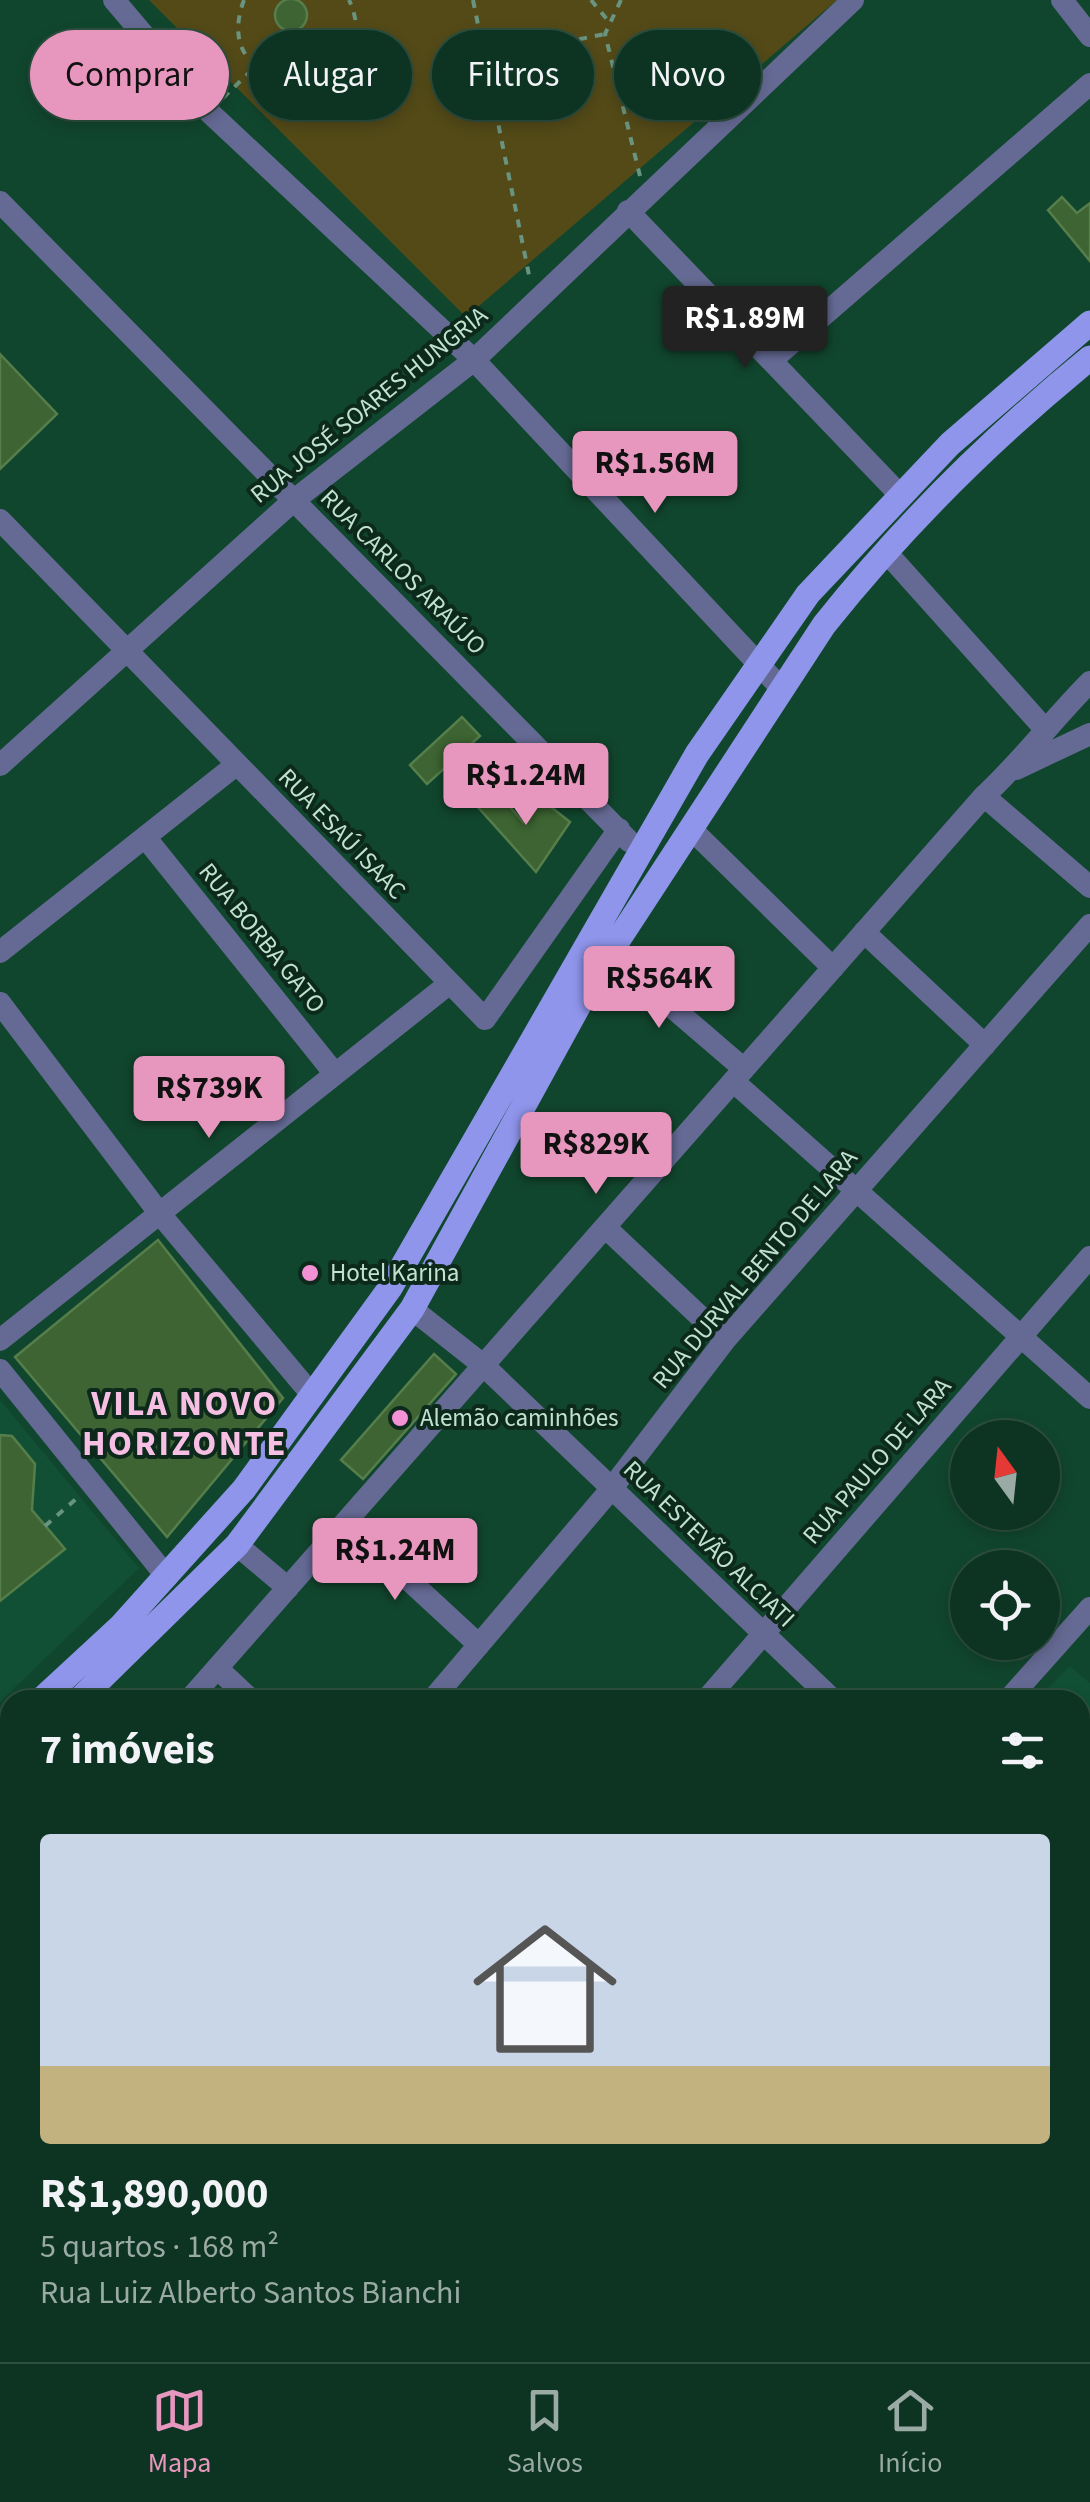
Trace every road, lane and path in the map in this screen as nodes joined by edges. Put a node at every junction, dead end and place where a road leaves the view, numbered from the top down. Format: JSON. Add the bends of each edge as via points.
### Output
{"nodes":[{"id":1,"x":114,"y":0,"type":"edge"},
{"id":2,"x":244,"y":0,"type":"edge"},
{"id":3,"x":349,"y":0,"type":"edge"},
{"id":4,"x":473,"y":0,"type":"edge"},
{"id":5,"x":591,"y":0,"type":"edge"},
{"id":6,"x":621,"y":0,"type":"edge"},
{"id":7,"x":854,"y":0,"type":"edge"},
{"id":8,"x":1062,"y":0,"type":"edge"},
{"id":9,"x":610,"y":23,"type":"junction"},
{"id":10,"x":140,"y":30,"type":"edge"},
{"id":11,"x":353,"y":30,"type":"edge"},
{"id":12,"x":479,"y":30,"type":"edge"},
{"id":13,"x":605,"y":34,"type":"junction"},
{"id":14,"x":594,"y":36,"type":"edge"},
{"id":15,"x":1090,"y":36,"type":"edge"},
{"id":16,"x":249,"y":51,"type":"edge"},
{"id":17,"x":249,"y":72,"type":"edge"},
{"id":18,"x":1090,"y":84,"type":"edge"},
{"id":19,"x":229,"y":93,"type":"edge"},
{"id":20,"x":219,"y":120,"type":"edge"},
{"id":21,"x":497,"y":120,"type":"edge"},
{"id":22,"x":0,"y":202,"type":"edge"},
{"id":23,"x":636,"y":203,"type":"junction"},
{"id":24,"x":534,"y":302,"type":"junction"},
{"id":25,"x":1090,"y":323,"type":"edge"},
{"id":26,"x":1090,"y":358,"type":"edge"},
{"id":27,"x":474,"y":360,"type":"junction"},
{"id":28,"x":772,"y":360,"type":"junction"},
{"id":29,"x":900,"y":495,"type":"junction"},
{"id":30,"x":293,"y":500,"type":"junction"},
{"id":31,"x":0,"y":520,"type":"edge"},
{"id":32,"x":888,"y":553,"type":"junction"},
{"id":33,"x":124,"y":652,"type":"junction"},
{"id":34,"x":757,"y":666,"type":"junction"},
{"id":35,"x":1090,"y":682,"type":"edge"},
{"id":36,"x":780,"y":687,"type":"junction"},
{"id":37,"x":1044,"y":728,"type":"junction"},
{"id":38,"x":1090,"y":734,"type":"edge"},
{"id":39,"x":0,"y":764,"type":"edge"},
{"id":40,"x":236,"y":765,"type":"junction"},
{"id":41,"x":1010,"y":772,"type":"junction"},
{"id":42,"x":984,"y":796,"type":"junction"},
{"id":43,"x":690,"y":828,"type":"junction"},
{"id":44,"x":619,"y":830,"type":"junction"},
{"id":45,"x":145,"y":837,"type":"junction"},
{"id":46,"x":640,"y":852,"type":"junction"},
{"id":47,"x":1090,"y":887,"type":"edge"},
{"id":48,"x":1090,"y":925,"type":"edge"},
{"id":49,"x":864,"y":932,"type":"junction"},
{"id":50,"x":0,"y":952,"type":"edge"},
{"id":51,"x":609,"y":953,"type":"junction"},
{"id":52,"x":833,"y":968,"type":"junction"},
{"id":53,"x":450,"y":983,"type":"junction"},
{"id":54,"x":0,"y":1003,"type":"edge"},
{"id":55,"x":984,"y":1045,"type":"junction"},
{"id":56,"x":335,"y":1074,"type":"junction"},
{"id":57,"x":739,"y":1075,"type":"junction"},
{"id":58,"x":858,"y":1189,"type":"junction"},
{"id":59,"x":160,"y":1214,"type":"junction"},
{"id":60,"x":605,"y":1226,"type":"junction"},
{"id":61,"x":1090,"y":1258,"type":"edge"},
{"id":62,"x":412,"y":1310,"type":"junction"},
{"id":63,"x":1022,"y":1336,"type":"junction"},
{"id":64,"x":0,"y":1340,"type":"edge"},
{"id":65,"x":725,"y":1340,"type":"junction"},
{"id":66,"x":483,"y":1365,"type":"junction"},
{"id":67,"x":0,"y":1370,"type":"edge"},
{"id":68,"x":313,"y":1396,"type":"junction"},
{"id":69,"x":1090,"y":1398,"type":"edge"},
{"id":70,"x":92,"y":1484,"type":"junction"},
{"id":71,"x":612,"y":1488,"type":"junction"},
{"id":72,"x":346,"y":1522,"type":"junction"},
{"id":73,"x":46,"y":1526,"type":"dead end"},
{"id":74,"x":237,"y":1544,"type":"junction"},
{"id":75,"x":167,"y":1577,"type":"junction"},
{"id":76,"x":288,"y":1588,"type":"junction"},
{"id":77,"x":1090,"y":1608,"type":"edge"},
{"id":78,"x":762,"y":1636,"type":"junction"},
{"id":79,"x":479,"y":1645,"type":"junction"},
{"id":80,"x":217,"y":1668,"type":"junction"},
{"id":81,"x":51,"y":1690,"type":"edge"},
{"id":82,"x":89,"y":1690,"type":"edge"},
{"id":83,"x":198,"y":1690,"type":"edge"},
{"id":84,"x":240,"y":1690,"type":"edge"},
{"id":85,"x":441,"y":1690,"type":"edge"},
{"id":86,"x":715,"y":1690,"type":"edge"},
{"id":87,"x":822,"y":1690,"type":"edge"},
{"id":88,"x":1017,"y":1690,"type":"edge"}],
"edges":[{"from":1,"to":10,"type":"street"},
{"from":2,"to":16,"type":"path","via":[[239,31]]},
{"from":3,"to":11,"type":"path"},
{"from":4,"to":12,"type":"path"},
{"from":5,"to":9,"type":"path"},
{"from":6,"to":9,"type":"path"},
{"from":7,"to":23,"type":"street","name":"RUA JOSÉ SOARES HUNGRIA"},
{"from":8,"to":15,"type":"street"},
{"from":9,"to":13,"type":"path"},
{"from":13,"to":14,"type":"path"},
{"from":13,"to":23,"type":"path"},
{"from":17,"to":19,"type":"path"},
{"from":18,"to":28,"type":"street"},
{"from":20,"to":27,"type":"street"},
{"from":21,"to":24,"type":"path"},
{"from":22,"to":30,"type":"street","name":"RUA CARLOS ARAÚJO"},
{"from":23,"to":24,"type":"street","name":"RUA JOSÉ SOARES HUNGRIA"},
{"from":23,"to":28,"type":"street"},
{"from":24,"to":27,"type":"street","name":"RUA JOSÉ SOARES HUNGRIA"},
{"from":25,"to":29,"type":"main road"},
{"from":26,"to":32,"type":"main road","via":[[1006,427]]},
{"from":27,"to":30,"type":"street","name":"RUA JOSÉ SOARES HUNGRIA"},
{"from":27,"to":34,"type":"street"},
{"from":28,"to":29,"type":"street"},
{"from":29,"to":34,"type":"main road","via":[[808,594]]},
{"from":30,"to":33,"type":"street","name":"RUA JOSÉ SOARES HUNGRIA"},
{"from":30,"to":44,"type":"street","name":"RUA CARLOS ARAÚJO"},
{"from":31,"to":33,"type":"street","name":"RUA ESAÚ ISAAC"},
{"from":32,"to":36,"type":"main road"},
{"from":32,"to":37,"type":"street"},
{"from":33,"to":39,"type":"street","name":"RUA JOSÉ SOARES HUNGRIA"},
{"from":33,"to":40,"type":"street","name":"RUA ESAÚ ISAAC"},
{"from":34,"to":36,"type":"street"},
{"from":34,"to":46,"type":"main road"},
{"from":35,"to":37,"type":"street"},
{"from":36,"to":43,"type":"main road"},
{"from":37,"to":41,"type":"street"},
{"from":38,"to":41,"type":"street"},
{"from":40,"to":45,"type":"street"},
{"from":40,"to":53,"type":"street","name":"RUA ESAÚ ISAAC"},
{"from":41,"to":42,"type":"street"},
{"from":42,"to":47,"type":"street"},
{"from":42,"to":49,"type":"street"},
{"from":43,"to":51,"type":"main road"},
{"from":43,"to":52,"type":"street"},
{"from":44,"to":46,"type":"street","name":"RUA CARLOS ARAÚJO"},
{"from":44,"to":53,"type":"street","name":"RUA ESAÚ ISAAC","via":[[485,1019]]},
{"from":45,"to":50,"type":"street"},
{"from":45,"to":56,"type":"street","name":"RUA BORBA GATO"},
{"from":46,"to":68,"type":"main road","via":[[390,1288]]},
{"from":48,"to":55,"type":"street","name":"RUA DURVAL BENTO DE LARA"},
{"from":49,"to":52,"type":"street"},
{"from":49,"to":55,"type":"street"},
{"from":51,"to":57,"type":"street"},
{"from":51,"to":62,"type":"main road"},
{"from":52,"to":57,"type":"street"},
{"from":53,"to":56,"type":"street"},
{"from":54,"to":59,"type":"street"},
{"from":55,"to":58,"type":"street","name":"RUA DURVAL BENTO DE LARA"},
{"from":56,"to":59,"type":"street"},
{"from":57,"to":58,"type":"street"},
{"from":57,"to":60,"type":"street"},
{"from":58,"to":63,"type":"street"},
{"from":58,"to":65,"type":"street","name":"RUA DURVAL BENTO DE LARA"},
{"from":59,"to":64,"type":"street"},
{"from":59,"to":68,"type":"street"},
{"from":60,"to":65,"type":"street"},
{"from":60,"to":66,"type":"street"},
{"from":61,"to":63,"type":"street","name":"RUA PAULO DE LARA"},
{"from":62,"to":66,"type":"street","name":"RUA ESTEVÃO ALCIATI"},
{"from":62,"to":74,"type":"main road"},
{"from":63,"to":69,"type":"street"},
{"from":63,"to":78,"type":"street","name":"RUA PAULO DE LARA"},
{"from":65,"to":71,"type":"street","name":"RUA DURVAL BENTO DE LARA"},
{"from":66,"to":71,"type":"street","name":"RUA ESTEVÃO ALCIATI"},
{"from":66,"to":72,"type":"street"},
{"from":67,"to":70,"type":"street"},
{"from":68,"to":75,"type":"main road"},
{"from":70,"to":73,"type":"path"},
{"from":70,"to":75,"type":"street"},
{"from":71,"to":78,"type":"street","name":"RUA ESTEVÃO ALCIATI"},
{"from":71,"to":79,"type":"street","name":"RUA DURVAL BENTO DE LARA"},
{"from":72,"to":76,"type":"street"},
{"from":72,"to":79,"type":"street"},
{"from":74,"to":76,"type":"street"},
{"from":74,"to":82,"type":"main road"},
{"from":75,"to":81,"type":"main road"},
{"from":76,"to":80,"type":"street"},
{"from":77,"to":88,"type":"street"},
{"from":78,"to":86,"type":"street","name":"RUA PAULO DE LARA"},
{"from":78,"to":87,"type":"street","name":"RUA ESTEVÃO ALCIATI"},
{"from":79,"to":85,"type":"street","name":"RUA DURVAL BENTO DE LARA"},
{"from":80,"to":83,"type":"street"},
{"from":80,"to":84,"type":"street"}]}
